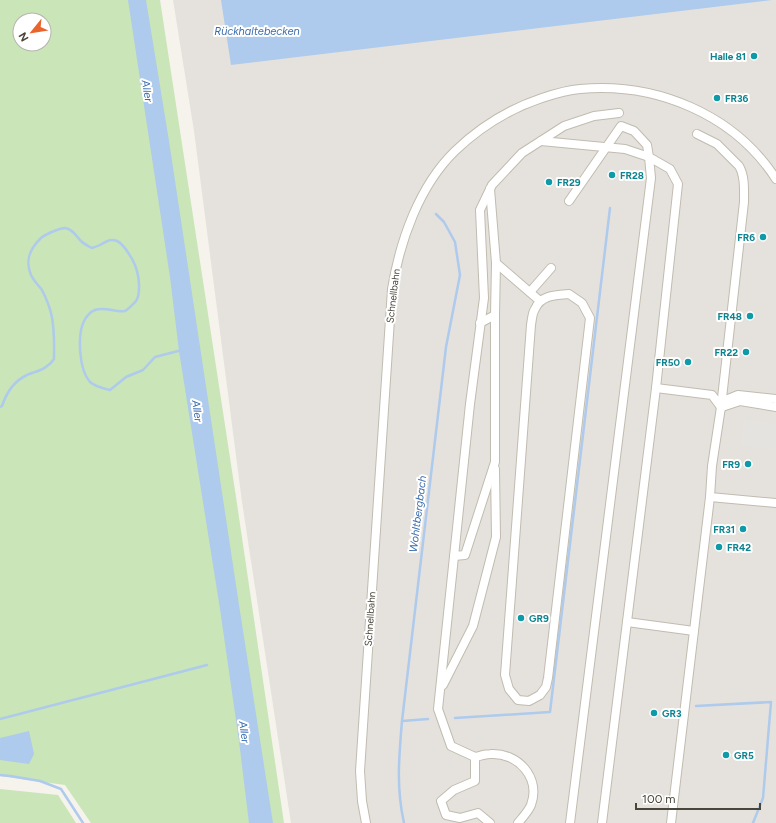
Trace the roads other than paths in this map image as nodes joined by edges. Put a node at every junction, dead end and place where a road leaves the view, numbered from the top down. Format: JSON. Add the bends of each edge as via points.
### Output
{"nodes":[{"id":1,"x":619,"y":113,"type":"dead end"},
{"id":2,"x":697,"y":134,"type":"dead end"},
{"id":3,"x":541,"y":141,"type":"junction"},
{"id":4,"x":606,"y":147,"type":"junction"},
{"id":5,"x":649,"y":157,"type":"junction"},
{"id":6,"x":776,"y":179,"type":"edge"},
{"id":7,"x":490,"y":188,"type":"junction"},
{"id":8,"x":569,"y":201,"type":"dead end"},
{"id":9,"x":496,"y":264,"type":"junction"},
{"id":10,"x":551,"y":268,"type":"dead end"},
{"id":11,"x":530,"y":292,"type":"junction"},
{"id":12,"x":540,"y":301,"type":"junction"},
{"id":13,"x":495,"y":315,"type":"junction"},
{"id":14,"x":480,"y":323,"type":"junction"},
{"id":15,"x":656,"y":388,"type":"junction"},
{"id":16,"x":776,"y":399,"type":"edge"},
{"id":17,"x":721,"y":407,"type":"junction"},
{"id":18,"x":776,"y":407,"type":"edge"},
{"id":19,"x":495,"y":462,"type":"junction"},
{"id":20,"x":710,"y":497,"type":"junction"},
{"id":21,"x":776,"y":503,"type":"edge"},
{"id":22,"x":454,"y":556,"type":"junction"},
{"id":23,"x":627,"y":622,"type":"junction"},
{"id":24,"x":694,"y":631,"type":"junction"},
{"id":25,"x":440,"y":690,"type":"junction"},
{"id":26,"x":475,"y":757,"type":"junction"},
{"id":27,"x":366,"y":823,"type":"edge"},
{"id":28,"x":490,"y":823,"type":"edge"},
{"id":29,"x":518,"y":823,"type":"edge"},
{"id":30,"x":570,"y":823,"type":"edge"},
{"id":31,"x":602,"y":823,"type":"edge"},
{"id":32,"x":671,"y":823,"type":"edge"}],
"edges":[{"from":1,"to":3,"type":"street","via":[[594,116],[564,126]]},
{"from":2,"to":17,"type":"street","via":[[717,144],[739,166],[744,186]]},
{"from":3,"to":4,"type":"street"},
{"from":3,"to":7,"type":"street","via":[[522,153]]},
{"from":4,"to":5,"type":"street","via":[[625,148]]},
{"from":4,"to":5,"type":"street","via":[[621,126],[634,131],[647,145]]},
{"from":4,"to":8,"type":"street"},
{"from":5,"to":15,"type":"street","via":[[670,169],[678,184]]},
{"from":5,"to":30,"type":"street","via":[[651,178]]},
{"from":6,"to":27,"type":"street","name":"Schnellbahn","via":[[750,147],[725,126],[700,111],[662,96],[612,88],[579,89],[554,94],[512,110],[476,132],[435,174],[411,220],[396,266],[392,289],[360,771]]},
{"from":7,"to":9,"type":"street"},
{"from":7,"to":14,"type":"street","via":[[480,210],[484,298]]},
{"from":9,"to":11,"type":"street"},
{"from":9,"to":13,"type":"street"},
{"from":10,"to":11,"type":"street"},
{"from":11,"to":12,"type":"street"},
{"from":12,"to":12,"type":"street","via":[[534,309],[531,325],[505,675],[509,689],[518,700],[529,701],[540,695],[546,687],[548,678],[590,318],[582,303],[569,294],[554,295]]},
{"from":13,"to":14,"type":"street"},
{"from":13,"to":19,"type":"street"},
{"from":14,"to":22,"type":"street"},
{"from":15,"to":17,"type":"street","via":[[712,395]]},
{"from":15,"to":23,"type":"street"},
{"from":16,"to":17,"type":"street","via":[[738,396],[728,399]]},
{"from":17,"to":18,"type":"street","via":[[740,401]]},
{"from":17,"to":20,"type":"street"},
{"from":19,"to":22,"type":"street","via":[[465,555]]},
{"from":19,"to":25,"type":"street","via":[[496,537],[473,626]]},
{"from":20,"to":21,"type":"street"},
{"from":20,"to":24,"type":"street"},
{"from":22,"to":25,"type":"street"},
{"from":23,"to":24,"type":"street"},
{"from":23,"to":31,"type":"street"},
{"from":24,"to":32,"type":"street"},
{"from":25,"to":26,"type":"street","via":[[438,709],[451,746]]},
{"from":26,"to":28,"type":"street","via":[[474,781],[454,790],[441,801],[446,815],[460,818],[478,813]]},
{"from":26,"to":29,"type":"street","via":[[503,755],[518,761],[526,770],[532,783],[533,794],[531,806]]}]}
